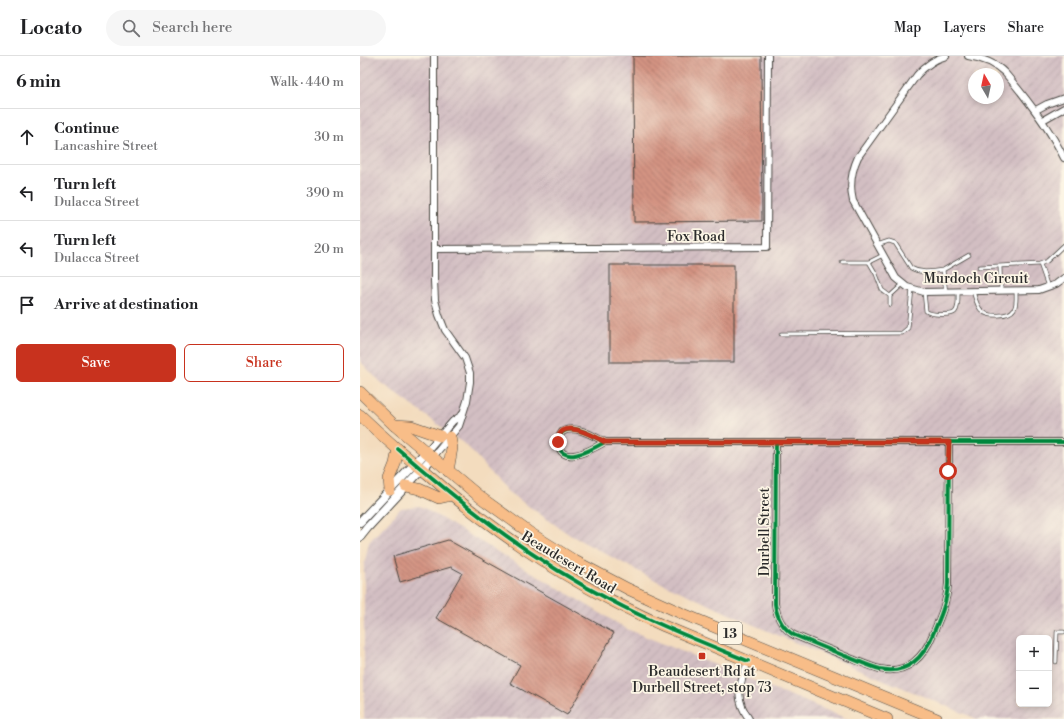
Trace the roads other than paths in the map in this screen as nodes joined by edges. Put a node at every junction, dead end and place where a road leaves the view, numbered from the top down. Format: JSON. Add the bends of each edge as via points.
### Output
{"nodes":[{"id":1,"x":434,"y":56,"type":"edge"},
{"id":2,"x":768,"y":56,"type":"edge"},
{"id":3,"x":946,"y":56,"type":"edge"},
{"id":4,"x":968,"y":56,"type":"edge"},
{"id":5,"x":1064,"y":98,"type":"edge"},
{"id":6,"x":1064,"y":108,"type":"edge"},
{"id":7,"x":1036,"y":110,"type":"junction"},
{"id":8,"x":1043,"y":120,"type":"junction"},
{"id":9,"x":1064,"y":158,"type":"edge"},
{"id":10,"x":877,"y":245,"type":"junction"},
{"id":11,"x":1064,"y":246,"type":"edge"},
{"id":12,"x":434,"y":249,"type":"junction"},
{"id":13,"x":883,"y":255,"type":"junction"},
{"id":14,"x":969,"y":255,"type":"dead end"},
{"id":15,"x":842,"y":262,"type":"dead end"},
{"id":16,"x":868,"y":262,"type":"junction"},
{"id":17,"x":1040,"y":264,"type":"junction"},
{"id":18,"x":979,"y":267,"type":"dead end"},
{"id":19,"x":1000,"y":267,"type":"junction"},
{"id":20,"x":943,"y":270,"type":"junction"},
{"id":21,"x":1064,"y":278,"type":"edge"},
{"id":22,"x":903,"y":284,"type":"junction"},
{"id":23,"x":1048,"y":287,"type":"junction"},
{"id":24,"x":912,"y":289,"type":"junction"},
{"id":25,"x":958,"y":291,"type":"junction"},
{"id":26,"x":973,"y":291,"type":"junction"},
{"id":27,"x":1001,"y":291,"type":"junction"},
{"id":28,"x":1016,"y":291,"type":"junction"},
{"id":29,"x":924,"y":292,"type":"junction"},
{"id":30,"x":946,"y":292,"type":"junction"},
{"id":31,"x":890,"y":296,"type":"junction"},
{"id":32,"x":890,"y":305,"type":"dead end"},
{"id":33,"x":781,"y":334,"type":"dead end"},
{"id":34,"x":360,"y":392,"type":"edge"},
{"id":35,"x":360,"y":415,"type":"edge"},
{"id":36,"x":462,"y":415,"type":"junction"},
{"id":37,"x":394,"y":425,"type":"junction"},
{"id":38,"x":445,"y":436,"type":"junction"},
{"id":39,"x":605,"y":442,"type":"junction"},
{"id":40,"x":776,"y":442,"type":"junction"},
{"id":41,"x":949,"y":442,"type":"junction"},
{"id":42,"x":1064,"y":442,"type":"edge"},
{"id":43,"x":398,"y":449,"type":"junction"},
{"id":44,"x":429,"y":455,"type":"junction"},
{"id":45,"x":418,"y":467,"type":"junction"},
{"id":46,"x":448,"y":470,"type":"junction"},
{"id":47,"x":406,"y":486,"type":"junction"},
{"id":48,"x":390,"y":490,"type":"junction"},
{"id":49,"x":452,"y":495,"type":"junction"},
{"id":50,"x":360,"y":522,"type":"edge"},
{"id":51,"x":360,"y":537,"type":"edge"},
{"id":52,"x":1064,"y":632,"type":"edge"},
{"id":53,"x":748,"y":661,"type":"junction"},
{"id":54,"x":1056,"y":662,"type":"dead end"},
{"id":55,"x":749,"y":719,"type":"edge"},
{"id":56,"x":888,"y":719,"type":"edge"},
{"id":57,"x":937,"y":719,"type":"edge"}],
"edges":[{"from":1,"to":12,"type":"street"},
{"from":2,"to":12,"type":"street","name":"Fox Road","via":[[767,248]]},
{"from":3,"to":10,"type":"street","name":"Murdoch Circuit","via":[[934,60],[910,82],[858,157],[852,170],[853,201]]},
{"from":4,"to":7,"type":"street","via":[[1000,68]]},
{"from":5,"to":7,"type":"street"},
{"from":6,"to":8,"type":"street"},
{"from":7,"to":8,"type":"street"},
{"from":8,"to":9,"type":"street"},
{"from":10,"to":13,"type":"street","name":"Murdoch Circuit"},
{"from":10,"to":20,"type":"lane","via":[[889,241],[895,243],[915,271]]},
{"from":11,"to":17,"type":"lane"},
{"from":12,"to":36,"type":"street","via":[[436,307],[445,330],[465,358],[470,373],[469,391]]},
{"from":13,"to":16,"type":"lane"},
{"from":13,"to":22,"type":"street","name":"Murdoch Circuit","via":[[896,278]]},
{"from":14,"to":20,"type":"lane"},
{"from":15,"to":16,"type":"lane"},
{"from":16,"to":31,"type":"lane","via":[[882,290]]},
{"from":17,"to":19,"type":"lane"},
{"from":17,"to":23,"type":"lane"},
{"from":18,"to":19,"type":"lane"},
{"from":19,"to":27,"type":"lane"},
{"from":20,"to":30,"type":"lane"},
{"from":21,"to":23,"type":"street","name":"Murdoch Circuit"},
{"from":22,"to":24,"type":"street","name":"Murdoch Circuit"},
{"from":22,"to":31,"type":"lane"},
{"from":23,"to":28,"type":"street","name":"Murdoch Circuit"},
{"from":24,"to":29,"type":"street","name":"Murdoch Circuit"},
{"from":24,"to":33,"type":"lane","via":[[908,328],[902,333]]},
{"from":25,"to":26,"type":"street","name":"Murdoch Circuit"},
{"from":25,"to":29,"type":"lane","via":[[957,310],[951,314],[928,313]]},
{"from":25,"to":30,"type":"street","name":"Murdoch Circuit"},
{"from":26,"to":27,"type":"street","name":"Murdoch Circuit"},
{"from":26,"to":28,"type":"lane","via":[[979,308],[988,315],[1012,311],[1015,307]]},
{"from":27,"to":28,"type":"street","name":"Murdoch Circuit"},
{"from":29,"to":30,"type":"street","name":"Murdoch Circuit"},
{"from":31,"to":32,"type":"lane"},
{"from":34,"to":37,"type":"highway","name":"Beaudesert Road","number":"13"},
{"from":35,"to":43,"type":"highway","name":"Beaudesert Road","number":"13"},
{"from":36,"to":38,"type":"street","via":[[453,421]]},
{"from":36,"to":38,"type":"street","via":[[459,426]]},
{"from":37,"to":38,"type":"highway","via":[[411,426]]},
{"from":37,"to":44,"type":"highway","name":"Beaudesert Road","number":"13"},
{"from":38,"to":44,"type":"street"},
{"from":38,"to":44,"type":"street"},
{"from":38,"to":46,"type":"highway","via":[[452,448]]},
{"from":39,"to":39,"type":"street","via":[[570,456],[560,450],[558,440],[562,432],[570,429]]},
{"from":39,"to":40,"type":"street"},
{"from":40,"to":41,"type":"street"},
{"from":40,"to":41,"type":"street","name":"Durbell Street","via":[[775,604],[780,621],[794,635],[888,670],[913,662],[924,653],[945,604],[948,590]]},
{"from":41,"to":42,"type":"street"},
{"from":43,"to":45,"type":"highway","name":"Beaudesert Road","number":"13"},
{"from":43,"to":48,"type":"highway","via":[[389,479]]},
{"from":44,"to":45,"type":"street"},
{"from":44,"to":46,"type":"highway","name":"Beaudesert Road","number":"13"},
{"from":45,"to":47,"type":"street"},
{"from":45,"to":48,"type":"street"},
{"from":45,"to":49,"type":"highway","name":"Beaudesert Road","number":"13"},
{"from":46,"to":57,"type":"highway","name":"Beaudesert Road","number":"13","via":[[530,533],[602,576],[681,613]]},
{"from":47,"to":49,"type":"highway","via":[[439,498]]},
{"from":47,"to":51,"type":"street"},
{"from":48,"to":50,"type":"street"},
{"from":49,"to":53,"type":"highway","name":"Beaudesert Road","number":"13","via":[[516,543],[584,586],[622,607]]},
{"from":52,"to":54,"type":"lane","via":[[1057,632]]},
{"from":53,"to":55,"type":"street","via":[[739,695],[742,708]]},
{"from":53,"to":56,"type":"highway","name":"Beaudesert Road","number":"13"}]}
